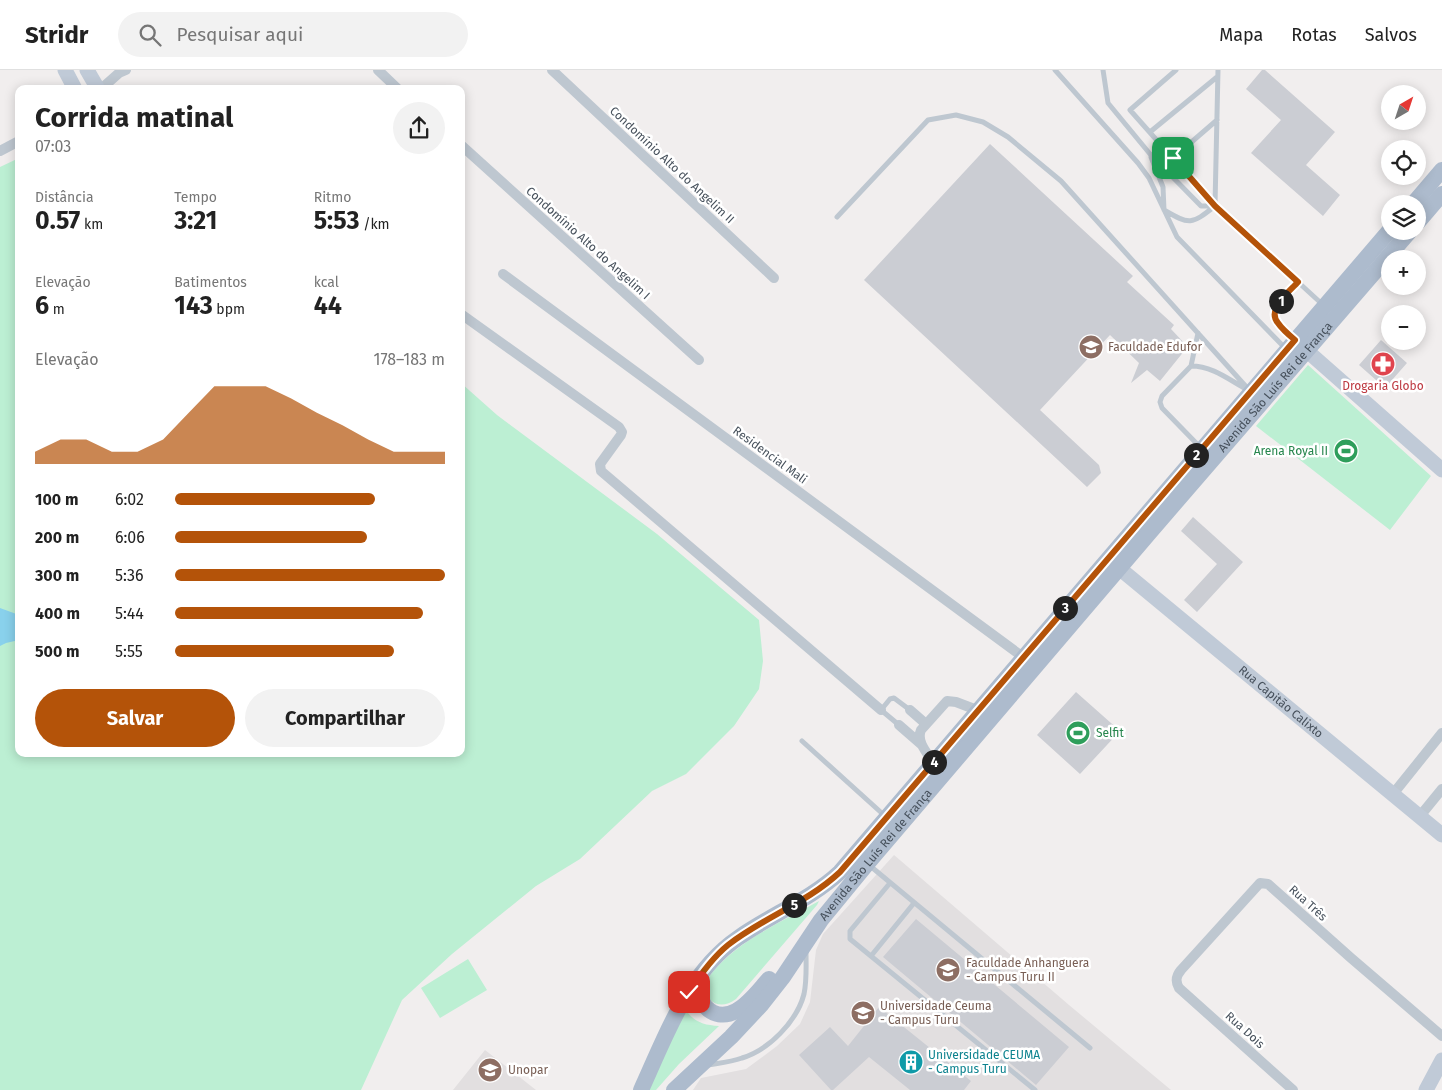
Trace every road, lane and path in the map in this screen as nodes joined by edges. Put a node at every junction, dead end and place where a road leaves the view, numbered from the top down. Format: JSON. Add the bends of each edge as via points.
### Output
{"nodes":[{"id":1,"x":65,"y":70,"type":"edge"},
{"id":2,"x":88,"y":70,"type":"edge"},
{"id":3,"x":126,"y":70,"type":"edge"},
{"id":4,"x":378,"y":70,"type":"edge"},
{"id":5,"x":552,"y":70,"type":"edge"},
{"id":6,"x":1055,"y":70,"type":"edge"},
{"id":7,"x":1103,"y":70,"type":"edge"},
{"id":8,"x":1176,"y":70,"type":"edge"},
{"id":9,"x":1218,"y":70,"type":"edge"},
{"id":10,"x":1218,"y":77,"type":"junction"},
{"id":11,"x":73,"y":85,"type":"edge"},
{"id":12,"x":97,"y":85,"type":"edge"},
{"id":13,"x":103,"y":85,"type":"edge"},
{"id":14,"x":394,"y":85,"type":"edge"},
{"id":15,"x":1217,"y":120,"type":"junction"},
{"id":16,"x":1150,"y":132,"type":"junction"},
{"id":17,"x":15,"y":143,"type":"edge"},
{"id":18,"x":465,"y":149,"type":"edge"},
{"id":19,"x":0,"y":151,"type":"edge"},
{"id":20,"x":1150,"y":154,"type":"junction"},
{"id":21,"x":1173,"y":158,"type":"junction"},
{"id":22,"x":1442,"y":170,"type":"edge"},
{"id":23,"x":1442,"y":194,"type":"edge"},
{"id":24,"x":1421,"y":195,"type":"edge"},
{"id":25,"x":1215,"y":206,"type":"junction"},
{"id":26,"x":1164,"y":210,"type":"junction"},
{"id":27,"x":1426,"y":213,"type":"edge"},
{"id":28,"x":837,"y":217,"type":"dead end"},
{"id":29,"x":1381,"y":240,"type":"edge"},
{"id":30,"x":1401,"y":240,"type":"edge"},
{"id":31,"x":503,"y":274,"type":"dead end"},
{"id":32,"x":774,"y":278,"type":"dead end"},
{"id":33,"x":1298,"y":282,"type":"junction"},
{"id":34,"x":1324,"y":306,"type":"junction"},
{"id":35,"x":465,"y":317,"type":"edge"},
{"id":36,"x":1198,"y":333,"type":"junction"},
{"id":37,"x":1296,"y":346,"type":"junction"},
{"id":38,"x":699,"y":360,"type":"dead end"},
{"id":39,"x":1191,"y":366,"type":"junction"},
{"id":40,"x":1251,"y":391,"type":"junction"},
{"id":41,"x":1202,"y":448,"type":"junction"},
{"id":42,"x":1442,"y":470,"type":"edge"},
{"id":43,"x":1119,"y":568,"type":"junction"},
{"id":44,"x":1023,"y":657,"type":"junction"},
{"id":45,"x":881,"y":710,"type":"junction"},
{"id":46,"x":910,"y":710,"type":"joint"},
{"id":47,"x":978,"y":710,"type":"junction"},
{"id":48,"x":926,"y":724,"type":"junction"},
{"id":49,"x":899,"y":725,"type":"joint"},
{"id":50,"x":1442,"y":733,"type":"edge"},
{"id":51,"x":802,"y":741,"type":"dead end"},
{"id":52,"x":923,"y":746,"type":"junction"},
{"id":53,"x":934,"y":762,"type":"junction"},
{"id":54,"x":1442,"y":789,"type":"edge"},
{"id":55,"x":1393,"y":794,"type":"junction"},
{"id":56,"x":1420,"y":816,"type":"junction"},
{"id":57,"x":886,"y":817,"type":"junction"},
{"id":58,"x":1442,"y":835,"type":"edge"},
{"id":59,"x":867,"y":864,"type":"junction"},
{"id":60,"x":890,"y":883,"type":"junction"},
{"id":61,"x":914,"y":903,"type":"junction"},
{"id":62,"x":806,"y":942,"type":"junction"},
{"id":63,"x":871,"y":956,"type":"junction"},
{"id":64,"x":703,"y":971,"type":"junction"},
{"id":65,"x":1179,"y":988,"type":"joint"},
{"id":66,"x":1442,"y":1036,"type":"edge"},
{"id":67,"x":1090,"y":1048,"type":"dead end"},
{"id":68,"x":1442,"y":1060,"type":"edge"},
{"id":69,"x":698,"y":1066,"type":"junction"},
{"id":70,"x":641,"y":1090,"type":"edge"},
{"id":71,"x":674,"y":1090,"type":"edge"},
{"id":72,"x":1035,"y":1090,"type":"edge"},
{"id":73,"x":1294,"y":1090,"type":"edge"},
{"id":74,"x":1426,"y":1090,"type":"edge"}],
"edges":[{"from":1,"to":11,"type":"street"},
{"from":2,"to":12,"type":"street"},
{"from":3,"to":13,"type":"street"},
{"from":4,"to":14,"type":"street"},
{"from":5,"to":32,"type":"street","name":"Condomínio Alto do Angelim II"},
{"from":6,"to":26,"type":"lane","via":[[1138,163]]},
{"from":7,"to":20,"type":"lane","via":[[1108,104]]},
{"from":8,"to":16,"type":"lane","via":[[1130,110]]},
{"from":9,"to":10,"type":"lane"},
{"from":10,"to":15,"type":"lane"},
{"from":10,"to":16,"type":"lane"},
{"from":15,"to":21,"type":"lane"},
{"from":15,"to":25,"type":"lane"},
{"from":16,"to":21,"type":"lane"},
{"from":17,"to":19,"type":"street"},
{"from":18,"to":38,"type":"street","name":"Condomínio Alto do Angelim I"},
{"from":20,"to":25,"type":"lane","via":[[1201,206]]},
{"from":20,"to":26,"type":"lane","via":[[1163,187]]},
{"from":21,"to":25,"type":"lane"},
{"from":22,"to":24,"type":"main road"},
{"from":23,"to":27,"type":"main road"},
{"from":25,"to":26,"type":"lane","via":[[1191,221]]},
{"from":25,"to":33,"type":"lane"},
{"from":26,"to":37,"type":"lane","via":[[1177,237]]},
{"from":28,"to":36,"type":"lane","via":[[928,120],[956,115],[983,122],[1061,181]]},
{"from":29,"to":34,"type":"main road","name":"Avenida São Luís Rei de França"},
{"from":30,"to":37,"type":"main road","name":"Avenida São Luís Rei de França"},
{"from":31,"to":44,"type":"street","name":"Residencial Mali"},
{"from":33,"to":34,"type":"lane"},
{"from":33,"to":37,"type":"lane","via":[[1274,310],[1277,323]]},
{"from":34,"to":37,"type":"main road","name":"Avenida São Luís Rei de França"},
{"from":35,"to":45,"type":"street","via":[[619,427],[621,435],[600,464],[601,471]]},
{"from":36,"to":39,"type":"lane"},
{"from":36,"to":40,"type":"lane"},
{"from":37,"to":40,"type":"main road","name":"Avenida São Luís Rei de França"},
{"from":37,"to":42,"type":"street"},
{"from":37,"to":43,"type":"main road","name":"Avenida São Luís Rei de França"},
{"from":39,"to":40,"type":"lane","via":[[1213,370]]},
{"from":39,"to":41,"type":"lane","via":[[1160,402],[1162,408]]},
{"from":40,"to":41,"type":"main road","name":"Avenida São Luís Rei de França"},
{"from":41,"to":44,"type":"main road","name":"Avenida São Luís Rei de França"},
{"from":43,"to":55,"type":"street","name":"Rua Capitão Calixto"},
{"from":43,"to":59,"type":"main road","name":"Avenida São Luís Rei de França"},
{"from":44,"to":47,"type":"main road","name":"Avenida São Luís Rei de França"},
{"from":45,"to":46,"type":"lane","via":[[894,698]]},
{"from":45,"to":49,"type":"lane"},
{"from":46,"to":48,"type":"street"},
{"from":47,"to":48,"type":"street","via":[[947,701]]},
{"from":47,"to":53,"type":"main road","name":"Avenida São Luís Rei de França"},
{"from":48,"to":52,"type":"street","via":[[919,734]]},
{"from":49,"to":52,"type":"street"},
{"from":50,"to":55,"type":"street"},
{"from":51,"to":57,"type":"lane"},
{"from":52,"to":53,"type":"street"},
{"from":53,"to":57,"type":"main road","name":"Avenida São Luís Rei de França"},
{"from":54,"to":56,"type":"street"},
{"from":55,"to":56,"type":"street","name":"Rua Capitão Calixto"},
{"from":56,"to":58,"type":"street","name":"Rua Capitão Calixto"},
{"from":57,"to":64,"type":"main road","name":"Avenida São Luís Rei de França","via":[[831,880],[739,937]]},
{"from":59,"to":60,"type":"lane"},
{"from":59,"to":62,"type":"main road","name":"Avenida São Luís Rei de França","via":[[820,920]]},
{"from":60,"to":61,"type":"lane"},
{"from":60,"to":63,"type":"lane","via":[[850,931],[850,939]]},
{"from":61,"to":63,"type":"lane"},
{"from":61,"to":67,"type":"lane"},
{"from":62,"to":64,"type":"main road","via":[[743,1006],[730,1014],[716,1014],[701,1001],[697,989]]},
{"from":62,"to":69,"type":"main road","name":"Avenida São Luís Rei de França","via":[[761,1005]]},
{"from":62,"to":69,"type":"lane","via":[[803,998],[784,1028],[752,1054]]},
{"from":63,"to":72,"type":"lane"},
{"from":64,"to":70,"type":"main road","name":"Avenida São Luís Rei de França","via":[[678,1009]]},
{"from":65,"to":66,"type":"street","name":"Rua Três","via":[[1176,979],[1181,970],[1256,886],[1264,882]]},
{"from":65,"to":73,"type":"street","name":"Rua Dois"},
{"from":68,"to":74,"type":"street"},
{"from":69,"to":71,"type":"main road","name":"Avenida São Luís Rei de França"}]}
